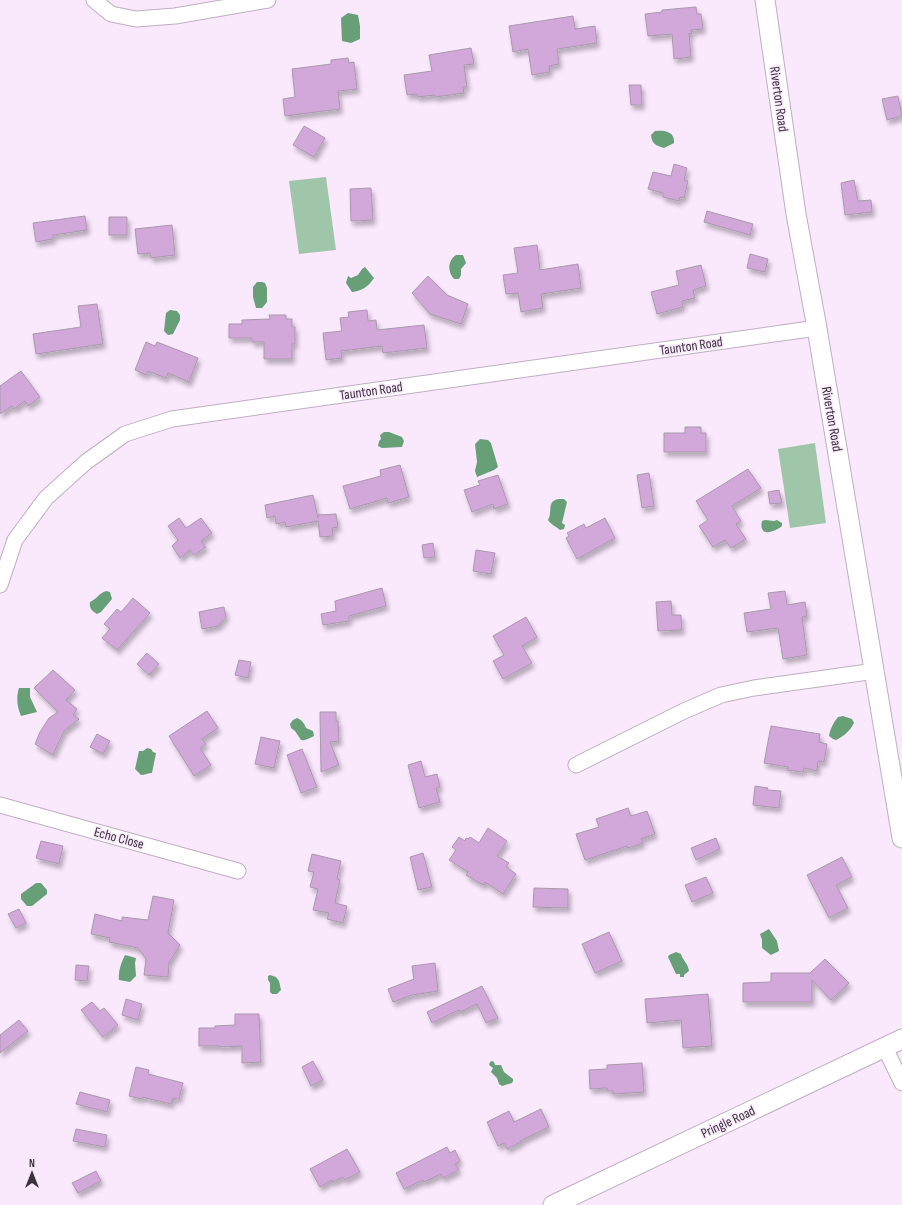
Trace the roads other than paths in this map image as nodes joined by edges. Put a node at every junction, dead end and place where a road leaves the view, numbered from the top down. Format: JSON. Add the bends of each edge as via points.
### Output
{"nodes":[{"id":1,"x":94,"y":0,"type":"edge"},
{"id":2,"x":268,"y":0,"type":"edge"},
{"id":3,"x":765,"y":0,"type":"edge"},
{"id":4,"x":817,"y":328,"type":"junction"},
{"id":5,"x":0,"y":584,"type":"edge"},
{"id":6,"x":875,"y":671,"type":"junction"},
{"id":7,"x":576,"y":765,"type":"dead end"},
{"id":8,"x":0,"y":805,"type":"edge"},
{"id":9,"x":902,"y":838,"type":"edge"},
{"id":10,"x":238,"y":871,"type":"dead end"},
{"id":11,"x":902,"y":1039,"type":"edge"},
{"id":12,"x":885,"y":1048,"type":"junction"},
{"id":13,"x":902,"y":1083,"type":"edge"},
{"id":14,"x":553,"y":1205,"type":"edge"}],
"edges":[{"from":1,"to":2,"type":"street","via":[[111,14],[136,19],[175,16]]},
{"from":3,"to":4,"type":"street","name":"Riverton Road","via":[[796,214]]},
{"from":4,"to":5,"type":"street","name":"Taunton Road","via":[[172,419],[125,434],[86,462],[46,498],[15,540]]},
{"from":4,"to":6,"type":"street","name":"Riverton Road"},
{"from":6,"to":7,"type":"street","via":[[721,695]]},
{"from":6,"to":9,"type":"street","name":"Riverton Road"},
{"from":8,"to":10,"type":"street","name":"Echo Close"},
{"from":11,"to":12,"type":"street","name":"Pringle Road"},
{"from":12,"to":13,"type":"street"},
{"from":12,"to":14,"type":"street","name":"Pringle Road"}]}
